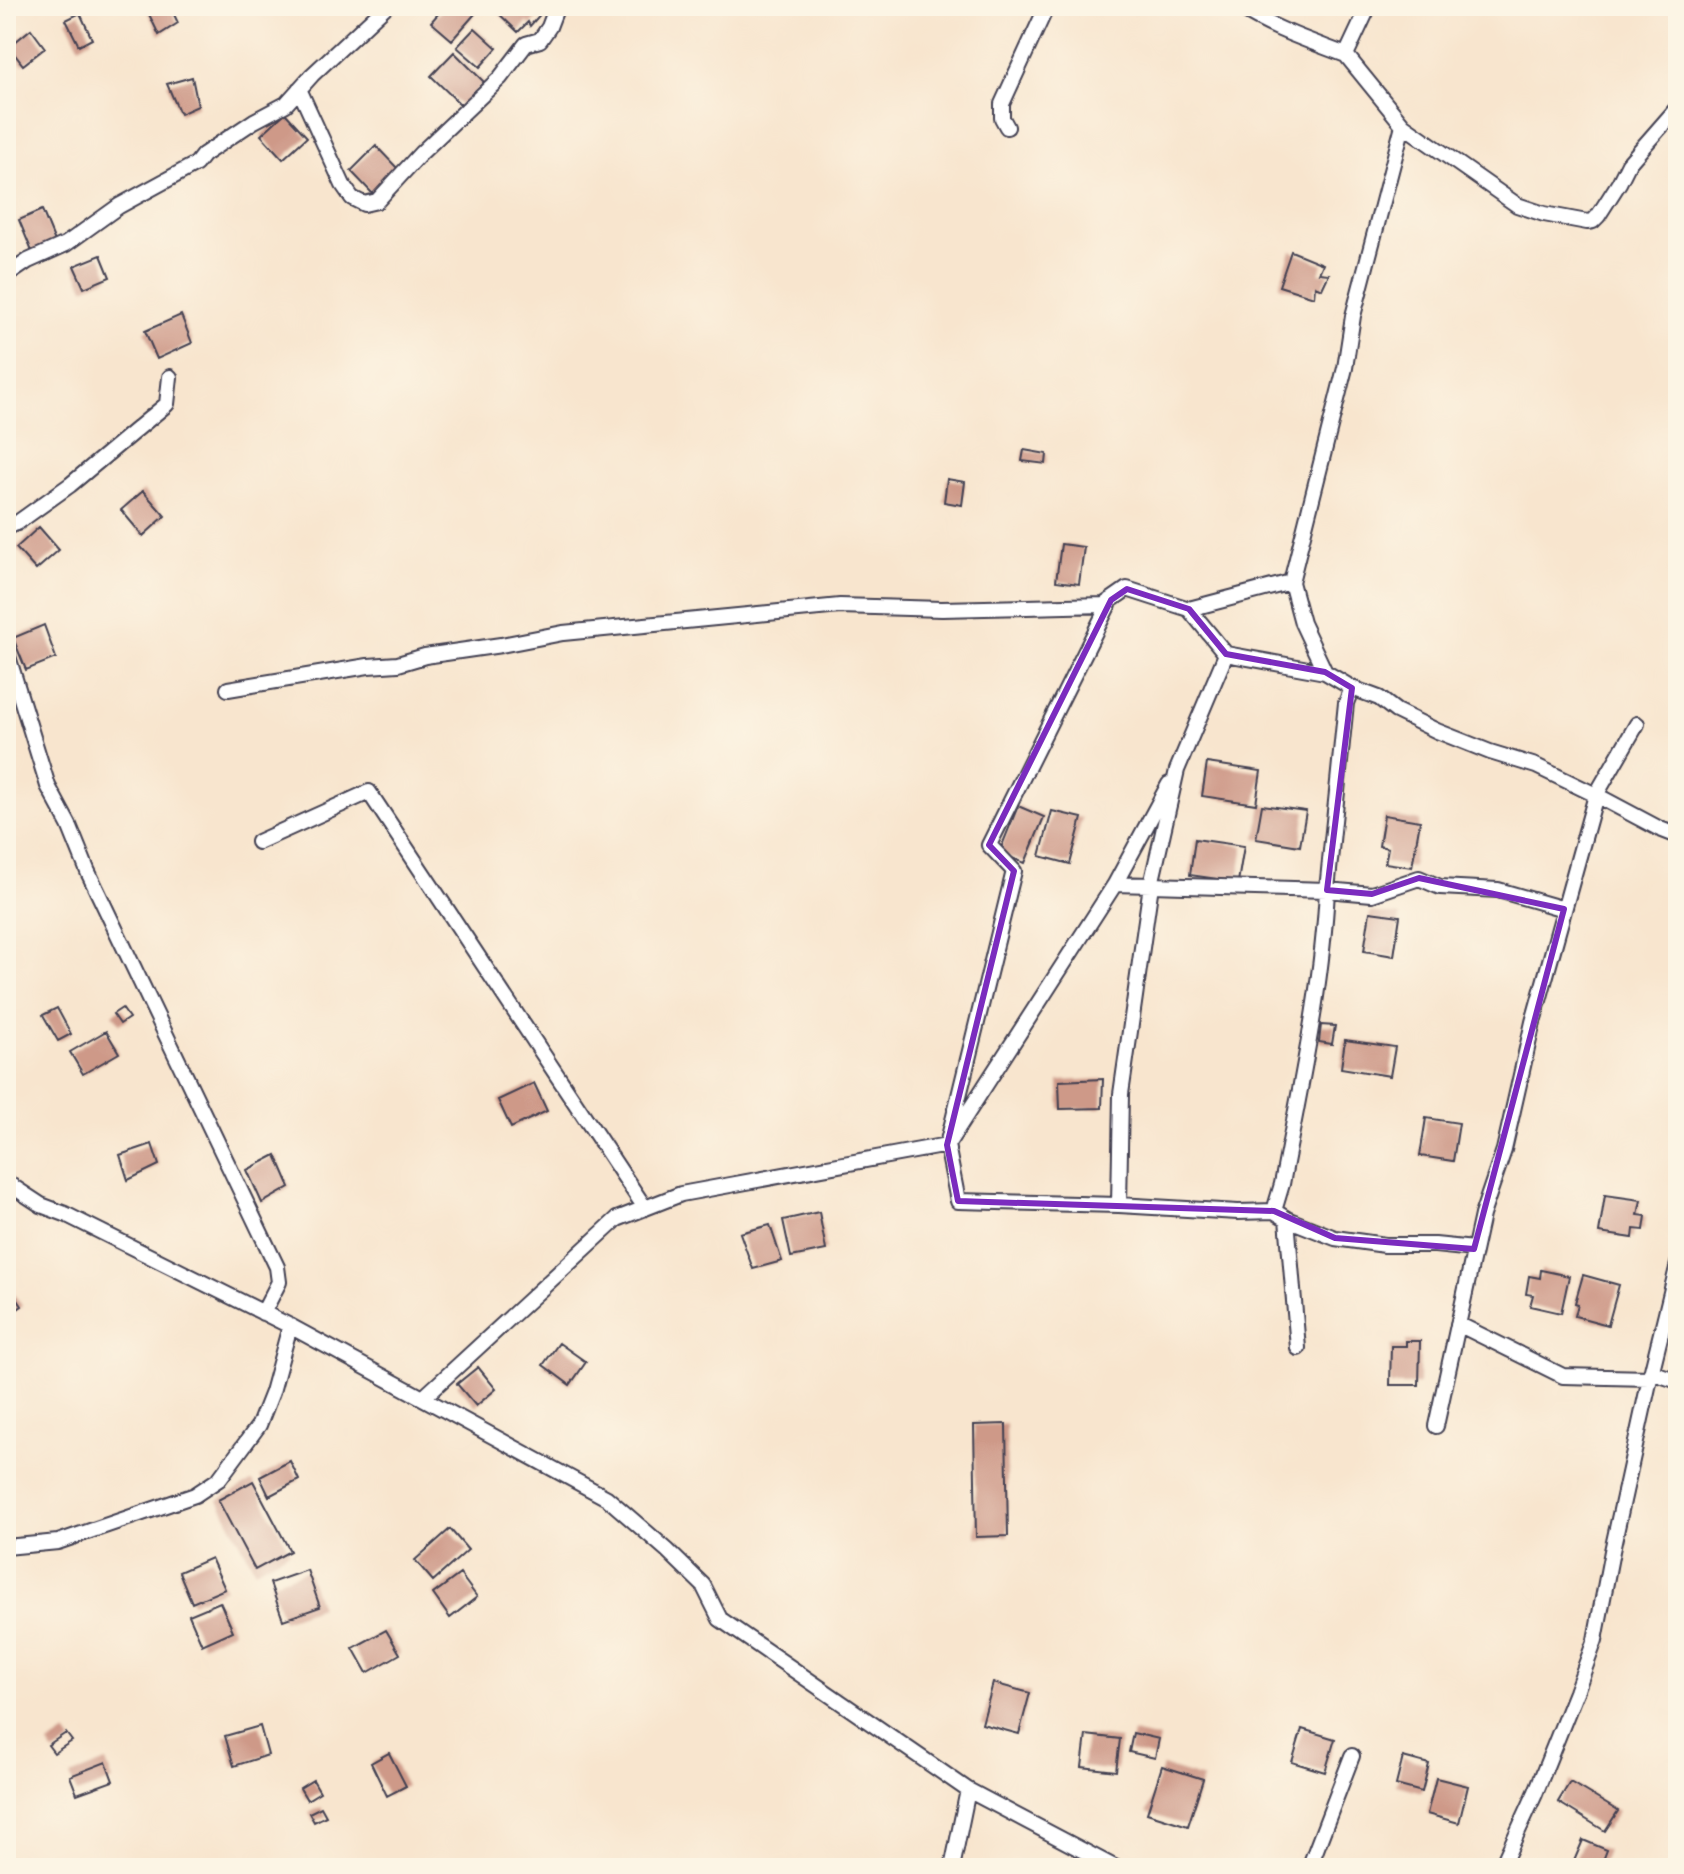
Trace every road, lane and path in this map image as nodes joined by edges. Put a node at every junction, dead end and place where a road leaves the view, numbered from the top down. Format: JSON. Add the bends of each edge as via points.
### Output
{"nodes":[{"id":1,"x":386,"y":6,"type":"edge"},
{"id":2,"x":557,"y":6,"type":"edge"},
{"id":3,"x":1047,"y":6,"type":"edge"},
{"id":4,"x":1237,"y":6,"type":"edge"},
{"id":5,"x":1369,"y":6,"type":"edge"},
{"id":6,"x":1346,"y":55,"type":"junction"},
{"id":7,"x":299,"y":89,"type":"junction"},
{"id":8,"x":1678,"y":107,"type":"edge"},
{"id":9,"x":1403,"y":125,"type":"junction"},
{"id":10,"x":1007,"y":127,"type":"dead end"},
{"id":11,"x":6,"y":276,"type":"edge"},
{"id":12,"x":170,"y":377,"type":"dead end"},
{"id":13,"x":6,"y":527,"type":"edge"},
{"id":14,"x":1291,"y":582,"type":"junction"},
{"id":15,"x":1111,"y":600,"type":"junction"},
{"id":16,"x":1189,"y":609,"type":"junction"},
{"id":17,"x":6,"y":650,"type":"edge"},
{"id":18,"x":1226,"y":654,"type":"junction"},
{"id":19,"x":1325,"y":672,"type":"junction"},
{"id":20,"x":1352,"y":688,"type":"junction"},
{"id":21,"x":228,"y":689,"type":"dead end"},
{"id":22,"x":1637,"y":724,"type":"dead end"},
{"id":23,"x":1177,"y":770,"type":"junction"},
{"id":24,"x":1596,"y":795,"type":"junction"},
{"id":25,"x":1678,"y":836,"type":"edge"},
{"id":26,"x":258,"y":842,"type":"dead end"},
{"id":27,"x":1115,"y":884,"type":"junction"},
{"id":28,"x":1151,"y":885,"type":"junction"},
{"id":29,"x":1327,"y":890,"type":"junction"},
{"id":30,"x":1564,"y":909,"type":"junction"},
{"id":31,"x":947,"y":1145,"type":"junction"},
{"id":32,"x":6,"y":1182,"type":"edge"},
{"id":33,"x":1119,"y":1205,"type":"junction"},
{"id":34,"x":645,"y":1208,"type":"junction"},
{"id":35,"x":1281,"y":1215,"type":"junction"},
{"id":36,"x":1474,"y":1249,"type":"junction"},
{"id":37,"x":1678,"y":1264,"type":"edge"},
{"id":38,"x":263,"y":1313,"type":"junction"},
{"id":39,"x":1458,"y":1324,"type":"junction"},
{"id":40,"x":290,"y":1326,"type":"junction"},
{"id":41,"x":1298,"y":1348,"type":"dead end"},
{"id":42,"x":1650,"y":1375,"type":"junction"},
{"id":43,"x":1678,"y":1381,"type":"edge"},
{"id":44,"x":423,"y":1398,"type":"junction"},
{"id":45,"x":1436,"y":1426,"type":"dead end"},
{"id":46,"x":6,"y":1547,"type":"edge"},
{"id":47,"x":1352,"y":1756,"type":"dead end"},
{"id":48,"x":968,"y":1790,"type":"junction"},
{"id":49,"x":952,"y":1868,"type":"edge"},
{"id":50,"x":1116,"y":1868,"type":"edge"},
{"id":51,"x":1309,"y":1868,"type":"edge"},
{"id":52,"x":1501,"y":1868,"type":"edge"}],
"edges":[{"from":1,"to":7,"type":"street"},
{"from":2,"to":7,"type":"street","via":[[540,40],[526,44],[500,78],[377,201],[364,204],[352,198]]},
{"from":3,"to":10,"type":"street","via":[[1002,104]]},
{"from":4,"to":6,"type":"street"},
{"from":5,"to":6,"type":"street"},
{"from":6,"to":9,"type":"street"},
{"from":7,"to":11,"type":"street","via":[[286,104],[196,164]]},
{"from":8,"to":9,"type":"street","via":[[1629,163],[1598,216],[1587,222],[1517,205]]},
{"from":9,"to":14,"type":"street"},
{"from":12,"to":13,"type":"street","via":[[167,404],[70,485]]},
{"from":14,"to":16,"type":"street"},
{"from":14,"to":19,"type":"street","via":[[1302,623]]},
{"from":15,"to":16,"type":"street","via":[[1127,589]]},
{"from":15,"to":21,"type":"street","via":[[1104,605],[1042,607],[840,606],[563,633]]},
{"from":15,"to":31,"type":"street","via":[[989,845],[1014,871]]},
{"from":16,"to":18,"type":"street"},
{"from":17,"to":38,"type":"street","via":[[48,786],[277,1267],[279,1282]]},
{"from":18,"to":19,"type":"street"},
{"from":18,"to":23,"type":"street"},
{"from":19,"to":20,"type":"street"},
{"from":20,"to":24,"type":"street","via":[[1437,731],[1536,766]]},
{"from":20,"to":29,"type":"street","via":[[1346,703]]},
{"from":22,"to":24,"type":"street"},
{"from":23,"to":27,"type":"street"},
{"from":23,"to":28,"type":"street"},
{"from":24,"to":25,"type":"street"},
{"from":24,"to":30,"type":"street"},
{"from":26,"to":34,"type":"street","via":[[369,792]]},
{"from":27,"to":28,"type":"street"},
{"from":27,"to":31,"type":"street"},
{"from":28,"to":29,"type":"street"},
{"from":28,"to":33,"type":"street","via":[[1121,1094]]},
{"from":29,"to":30,"type":"street","via":[[1372,894],[1419,878],[1440,887],[1498,890]]},
{"from":29,"to":35,"type":"street","via":[[1325,936]]},
{"from":30,"to":36,"type":"street"},
{"from":31,"to":33,"type":"street","via":[[958,1201]]},
{"from":31,"to":34,"type":"street","via":[[681,1194]]},
{"from":32,"to":38,"type":"street","via":[[41,1205]]},
{"from":33,"to":35,"type":"street"},
{"from":34,"to":44,"type":"street","via":[[617,1219]]},
{"from":35,"to":36,"type":"street","via":[[1335,1238]]},
{"from":35,"to":41,"type":"street"},
{"from":36,"to":39,"type":"street"},
{"from":37,"to":42,"type":"street"},
{"from":38,"to":40,"type":"street"},
{"from":39,"to":42,"type":"street","via":[[1563,1376]]},
{"from":39,"to":45,"type":"street"},
{"from":40,"to":44,"type":"street"},
{"from":40,"to":46,"type":"street","via":[[259,1425],[219,1479],[195,1495],[58,1542]]},
{"from":42,"to":43,"type":"street"},
{"from":42,"to":52,"type":"street","via":[[1595,1640]]},
{"from":44,"to":48,"type":"street","via":[[607,1498],[703,1585],[720,1619]]},
{"from":47,"to":51,"type":"street"},
{"from":48,"to":49,"type":"street"},
{"from":48,"to":50,"type":"street"}]}
